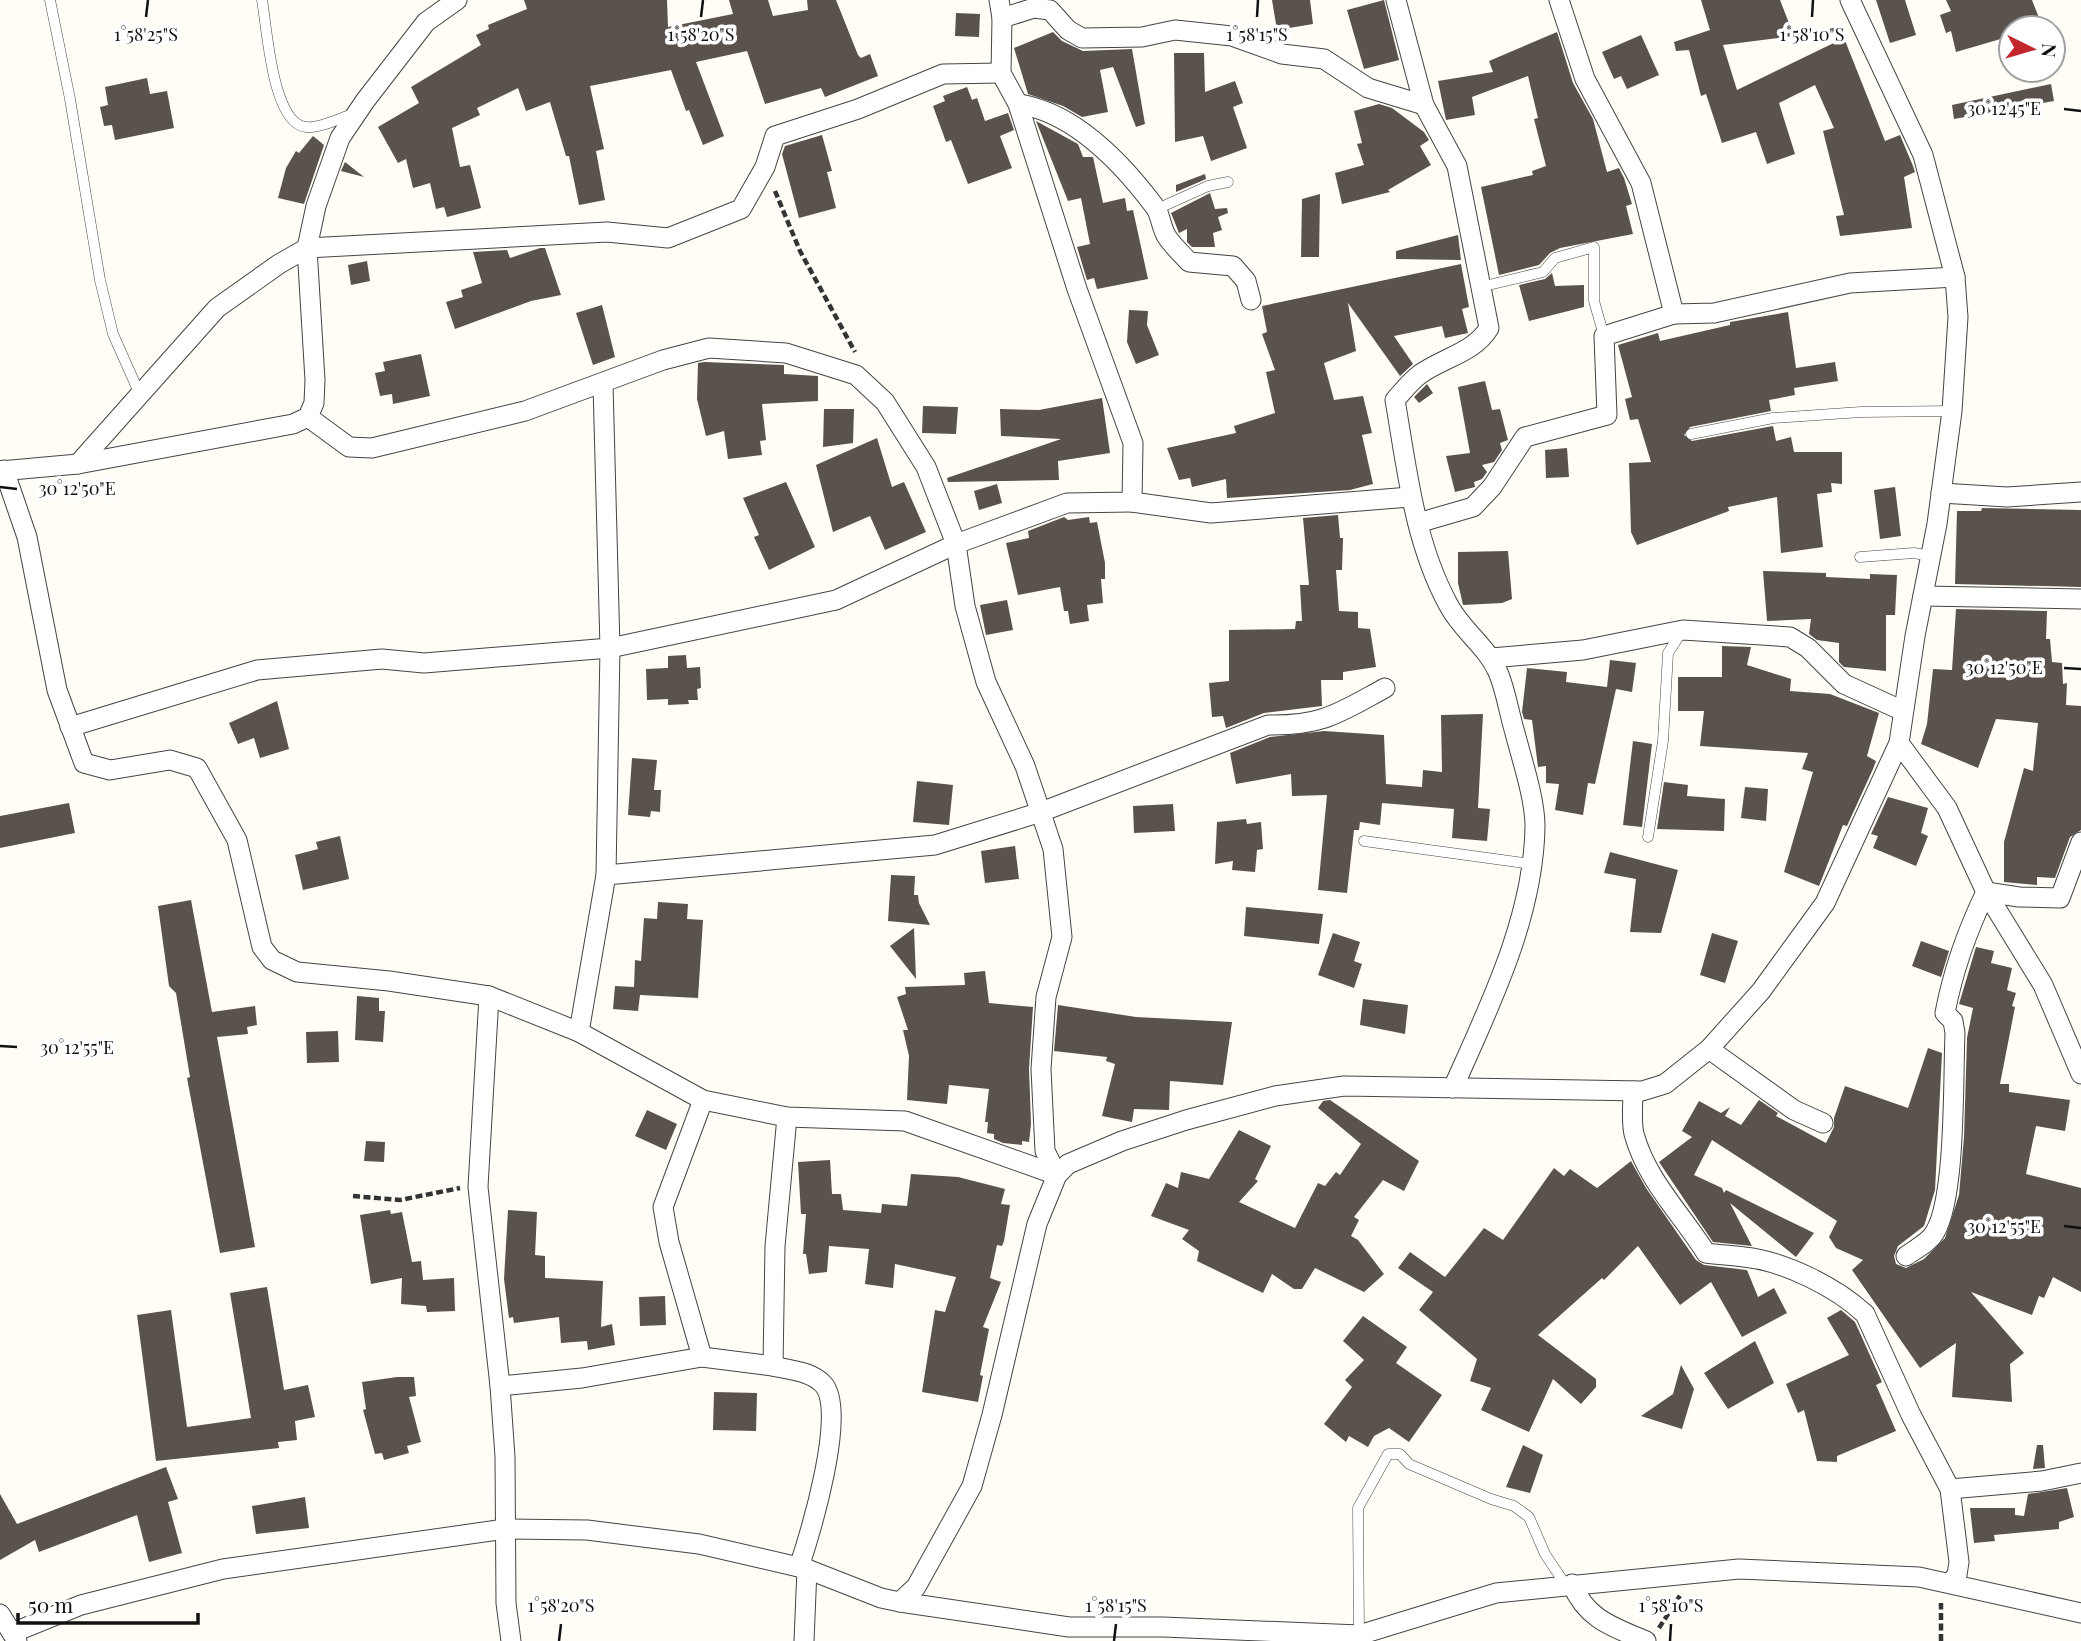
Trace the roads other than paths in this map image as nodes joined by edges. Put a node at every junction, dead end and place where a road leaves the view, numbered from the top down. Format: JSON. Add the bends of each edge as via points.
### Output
{"nodes":[{"id":1,"x":50,"y":0,"type":"edge"},
{"id":2,"x":262,"y":0,"type":"edge"},
{"id":3,"x":457,"y":0,"type":"edge"},
{"id":4,"x":1396,"y":0,"type":"edge"},
{"id":5,"x":1559,"y":0,"type":"edge"},
{"id":6,"x":1850,"y":0,"type":"edge"},
{"id":7,"x":1001,"y":9,"type":"edge"},
{"id":8,"x":1001,"y":73,"type":"junction"},
{"id":9,"x":1018,"y":104,"type":"junction"},
{"id":10,"x":1424,"y":105,"type":"junction"},
{"id":11,"x":357,"y":113,"type":"junction"},
{"id":12,"x":1228,"y":182,"type":"dead end"},
{"id":13,"x":1157,"y":209,"type":"junction"},
{"id":14,"x":307,"y":248,"type":"junction"},
{"id":15,"x":1955,"y":277,"type":"junction"},
{"id":16,"x":1480,"y":287,"type":"junction"},
{"id":17,"x":1251,"y":300,"type":"dead end"},
{"id":18,"x":1674,"y":314,"type":"junction"},
{"id":19,"x":1604,"y":336,"type":"junction"},
{"id":20,"x":603,"y":384,"type":"junction"},
{"id":21,"x":141,"y":397,"type":"junction"},
{"id":22,"x":1952,"y":411,"type":"junction"},
{"id":23,"x":308,"y":417,"type":"junction"},
{"id":24,"x":1692,"y":434,"type":"dead end"},
{"id":25,"x":78,"y":464,"type":"junction"},
{"id":26,"x":2,"y":470,"type":"edge"},
{"id":27,"x":2081,"y":492,"type":"edge"},
{"id":28,"x":1941,"y":493,"type":"junction"},
{"id":29,"x":1410,"y":497,"type":"junction"},
{"id":30,"x":1132,"y":502,"type":"junction"},
{"id":31,"x":1418,"y":523,"type":"junction"},
{"id":32,"x":956,"y":544,"type":"junction"},
{"id":33,"x":1930,"y":556,"type":"junction"},
{"id":34,"x":1860,"y":557,"type":"dead end"},
{"id":35,"x":1923,"y":596,"type":"junction"},
{"id":36,"x":2081,"y":599,"type":"edge"},
{"id":37,"x":1683,"y":630,"type":"junction"},
{"id":38,"x":610,"y":648,"type":"junction"},
{"id":39,"x":1491,"y":658,"type":"junction"},
{"id":40,"x":1385,"y":688,"type":"dead end"},
{"id":41,"x":1903,"y":711,"type":"junction"},
{"id":42,"x":70,"y":727,"type":"junction"},
{"id":43,"x":1899,"y":743,"type":"junction"},
{"id":44,"x":1041,"y":812,"type":"junction"},
{"id":45,"x":1648,"y":837,"type":"dead end"},
{"id":46,"x":1364,"y":841,"type":"dead end"},
{"id":47,"x":2081,"y":842,"type":"edge"},
{"id":48,"x":1532,"y":864,"type":"junction"},
{"id":49,"x":606,"y":875,"type":"junction"},
{"id":50,"x":1986,"y":892,"type":"junction"},
{"id":51,"x":489,"y":996,"type":"junction"},
{"id":52,"x":579,"y":1032,"type":"junction"},
{"id":53,"x":1709,"y":1049,"type":"junction"},
{"id":54,"x":2081,"y":1074,"type":"edge"},
{"id":55,"x":1453,"y":1088,"type":"junction"},
{"id":56,"x":1633,"y":1091,"type":"junction"},
{"id":57,"x":704,"y":1100,"type":"junction"},
{"id":58,"x":787,"y":1117,"type":"junction"},
{"id":59,"x":1823,"y":1123,"type":"dead end"},
{"id":60,"x":1057,"y":1175,"type":"junction"},
{"id":61,"x":1906,"y":1256,"type":"dead end"},
{"id":62,"x":702,"y":1357,"type":"junction"},
{"id":63,"x":773,"y":1366,"type":"junction"},
{"id":64,"x":500,"y":1386,"type":"junction"},
{"id":65,"x":2081,"y":1474,"type":"edge"},
{"id":66,"x":1950,"y":1489,"type":"junction"},
{"id":67,"x":505,"y":1528,"type":"junction"},
{"id":68,"x":803,"y":1568,"type":"junction"},
{"id":69,"x":1950,"y":1583,"type":"junction"},
{"id":70,"x":1568,"y":1584,"type":"junction"},
{"id":71,"x":900,"y":1602,"type":"junction"},
{"id":72,"x":2081,"y":1613,"type":"edge"},
{"id":73,"x":0,"y":1614,"type":"edge"},
{"id":74,"x":1359,"y":1635,"type":"junction"},
{"id":75,"x":15,"y":1637,"type":"edge"},
{"id":76,"x":1650,"y":1637,"type":"edge"},
{"id":77,"x":511,"y":1641,"type":"edge"},
{"id":78,"x":804,"y":1641,"type":"edge"}],
"edges":[{"from":1,"to":21,"type":"lane","via":[[100,281],[113,334]]},
{"from":2,"to":11,"type":"lane","via":[[278,97],[293,122],[307,128]]},
{"from":3,"to":11,"type":"street","via":[[426,22]]},
{"from":4,"to":10,"type":"street"},
{"from":5,"to":18,"type":"street","via":[[1585,79],[1641,183]]},
{"from":6,"to":15,"type":"street","via":[[1923,155]]},
{"from":7,"to":8,"type":"street"},
{"from":7,"to":10,"type":"street","via":[[1050,10],[1082,38],[1142,37],[1175,30],[1232,36],[1282,54],[1324,60],[1368,88]]},
{"from":8,"to":9,"type":"street"},
{"from":8,"to":14,"type":"street","via":[[943,74],[775,136],[765,167],[741,209],[668,238],[607,232]]},
{"from":9,"to":13,"type":"street","via":[[1042,107],[1069,123],[1115,160]]},
{"from":9,"to":30,"type":"street","via":[[1077,289],[1133,443]]},
{"from":10,"to":16,"type":"street","via":[[1457,166]]},
{"from":11,"to":14,"type":"street","via":[[336,149]]},
{"from":12,"to":13,"type":"lane"},
{"from":13,"to":17,"type":"street","via":[[1166,236],[1189,262],[1233,266],[1246,281]]},
{"from":14,"to":21,"type":"street","via":[[217,308],[159,370]]},
{"from":14,"to":23,"type":"street","via":[[315,380]]},
{"from":15,"to":18,"type":"street","via":[[1850,283],[1714,313]]},
{"from":15,"to":22,"type":"street","via":[[1958,317]]},
{"from":16,"to":19,"type":"lane","via":[[1543,272],[1555,258],[1594,247],[1594,302]]},
{"from":16,"to":29,"type":"street","via":[[1489,328],[1482,339],[1420,375],[1395,400]]},
{"from":18,"to":19,"type":"street"},
{"from":19,"to":31,"type":"street","via":[[1607,415],[1525,436],[1492,487],[1473,507]]},
{"from":20,"to":23,"type":"street","via":[[525,411],[372,448],[349,447]]},
{"from":20,"to":32,"type":"street","via":[[709,348],[786,353],[856,375],[885,402],[926,467]]},
{"from":20,"to":38,"type":"street"},
{"from":21,"to":25,"type":"street"},
{"from":22,"to":24,"type":"lane","via":[[1773,418]]},
{"from":22,"to":28,"type":"street"},
{"from":23,"to":25,"type":"street","via":[[293,424]]},
{"from":25,"to":26,"type":"street"},
{"from":26,"to":42,"type":"street","via":[[27,537],[57,690]]},
{"from":27,"to":28,"type":"street","via":[[2007,497]]},
{"from":28,"to":33,"type":"street"},
{"from":29,"to":30,"type":"street","via":[[1211,513]]},
{"from":29,"to":31,"type":"street"},
{"from":30,"to":32,"type":"street","via":[[1067,503]]},
{"from":31,"to":39,"type":"street","via":[[1449,607]]},
{"from":32,"to":38,"type":"street","via":[[836,600]]},
{"from":32,"to":44,"type":"street","via":[[965,606],[986,682]]},
{"from":33,"to":34,"type":"lane"},
{"from":33,"to":35,"type":"street"},
{"from":35,"to":36,"type":"street"},
{"from":35,"to":41,"type":"street"},
{"from":37,"to":39,"type":"street","via":[[1583,650]]},
{"from":37,"to":41,"type":"street","via":[[1790,638],[1808,648],[1844,684]]},
{"from":37,"to":45,"type":"lane","via":[[1668,653],[1663,741]]},
{"from":38,"to":42,"type":"street","via":[[257,670]]},
{"from":38,"to":49,"type":"street"},
{"from":39,"to":48,"type":"street","via":[[1499,674],[1535,824]]},
{"from":40,"to":44,"type":"street","via":[[1329,719],[1268,725],[1232,736]]},
{"from":41,"to":43,"type":"street"},
{"from":42,"to":51,"type":"street","via":[[84,762],[110,770],[170,760],[197,768],[237,840],[262,947],[272,960],[297,972]]},
{"from":43,"to":50,"type":"street","via":[[1947,808]]},
{"from":43,"to":53,"type":"street","via":[[1825,903],[1762,990]]},
{"from":44,"to":49,"type":"street","via":[[935,845]]},
{"from":44,"to":60,"type":"street","via":[[1053,849],[1062,937],[1046,997],[1041,1069],[1045,1152]]},
{"from":46,"to":48,"type":"lane"},
{"from":47,"to":50,"type":"street","via":[[2060,898]]},
{"from":48,"to":55,"type":"street","via":[[1516,932]]},
{"from":49,"to":52,"type":"street"},
{"from":50,"to":54,"type":"street","via":[[2043,985]]},
{"from":50,"to":61,"type":"street","via":[[1971,922],[1945,1013],[1953,1021],[1955,1033],[1945,1201],[1935,1234]]},
{"from":51,"to":52,"type":"street"},
{"from":51,"to":64,"type":"street","via":[[478,1187]]},
{"from":52,"to":57,"type":"street"},
{"from":53,"to":56,"type":"street","via":[[1665,1084]]},
{"from":53,"to":59,"type":"street","via":[[1794,1110]]},
{"from":55,"to":56,"type":"street"},
{"from":55,"to":60,"type":"street","via":[[1344,1086],[1275,1096],[1122,1141],[1079,1157]]},
{"from":56,"to":66,"type":"street","via":[[1634,1132],[1654,1183],[1706,1253],[1745,1256],[1790,1271],[1841,1296],[1865,1314]]},
{"from":57,"to":58,"type":"street"},
{"from":57,"to":62,"type":"street","via":[[663,1206]]},
{"from":58,"to":60,"type":"street","via":[[905,1121]]},
{"from":58,"to":63,"type":"street","via":[[775,1247]]},
{"from":60,"to":71,"type":"street","via":[[1037,1224],[1021,1302],[971,1486],[916,1587]]},
{"from":62,"to":63,"type":"street"},
{"from":62,"to":64,"type":"street","via":[[582,1378]]},
{"from":63,"to":68,"type":"street","via":[[822,1382],[832,1402],[822,1494]]},
{"from":64,"to":67,"type":"street"},
{"from":65,"to":66,"type":"street"},
{"from":66,"to":69,"type":"street","via":[[1959,1562]]},
{"from":67,"to":68,"type":"street","via":[[587,1530],[699,1544]]},
{"from":67,"to":75,"type":"street","via":[[210,1572],[81,1605]]},
{"from":67,"to":77,"type":"street"},
{"from":68,"to":71,"type":"street"},
{"from":68,"to":78,"type":"street"},
{"from":69,"to":70,"type":"street","via":[[1919,1577],[1739,1569]]},
{"from":69,"to":72,"type":"street"},
{"from":70,"to":74,"type":"street","via":[[1496,1594]]},
{"from":70,"to":74,"type":"lane","via":[[1545,1553],[1529,1517],[1514,1506],[1409,1464],[1400,1454],[1388,1454],[1359,1508]]},
{"from":70,"to":76,"type":"street","via":[[1595,1619]]},
{"from":71,"to":74,"type":"street","via":[[1069,1627]]},
{"from":73,"to":75,"type":"street"}]}
